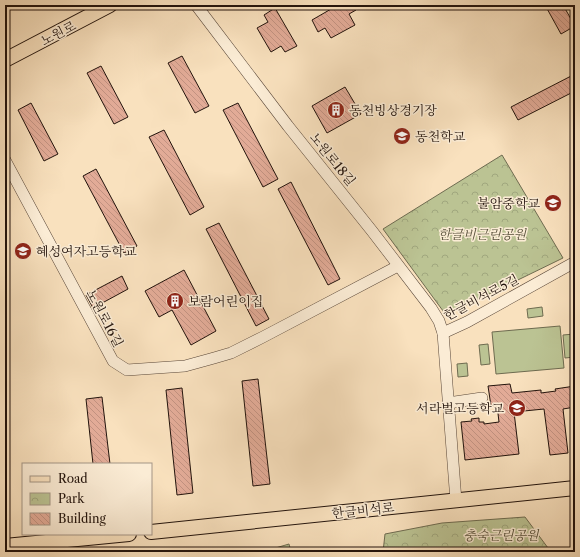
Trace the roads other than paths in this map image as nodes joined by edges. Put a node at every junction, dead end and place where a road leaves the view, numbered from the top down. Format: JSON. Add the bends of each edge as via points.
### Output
{"nodes":[{"id":1,"x":110,"y":5,"type":"edge"},
{"id":2,"x":196,"y":5,"type":"edge"},
{"id":3,"x":5,"y":60,"type":"edge"},
{"id":4,"x":5,"y":160,"type":"edge"},
{"id":5,"x":575,"y":262,"type":"edge"},
{"id":6,"x":398,"y":266,"type":"junction"},
{"id":7,"x":443,"y":333,"type":"junction"},
{"id":8,"x":482,"y":398,"type":"dead end"},
{"id":9,"x":448,"y":403,"type":"junction"},
{"id":10,"x":575,"y":488,"type":"edge"},
{"id":11,"x":456,"y":501,"type":"junction"},
{"id":12,"x":152,"y":532,"type":"edge"},
{"id":13,"x":119,"y":535,"type":"edge"},
{"id":14,"x":5,"y":546,"type":"edge"}],
"edges":[{"from":1,"to":3,"type":"main road","name":"노원로"},
{"from":2,"to":6,"type":"street","name":"노원로18길"},
{"from":4,"to":6,"type":"street","name":"노원로16길","via":[[112,362],[128,370],[185,366],[231,353]]},
{"from":5,"to":7,"type":"street","name":"한글비석로5길"},
{"from":6,"to":7,"type":"street","name":"노원로18길","via":[[431,308]]},
{"from":7,"to":9,"type":"street","name":"한글비석로5길"},
{"from":8,"to":9,"type":"street"},
{"from":9,"to":11,"type":"street","name":"한글비석로5길"},
{"from":10,"to":11,"type":"main road","name":"한글비석로"},
{"from":11,"to":12,"type":"main road","name":"한글비석로"},
{"from":13,"to":14,"type":"main road"}]}
